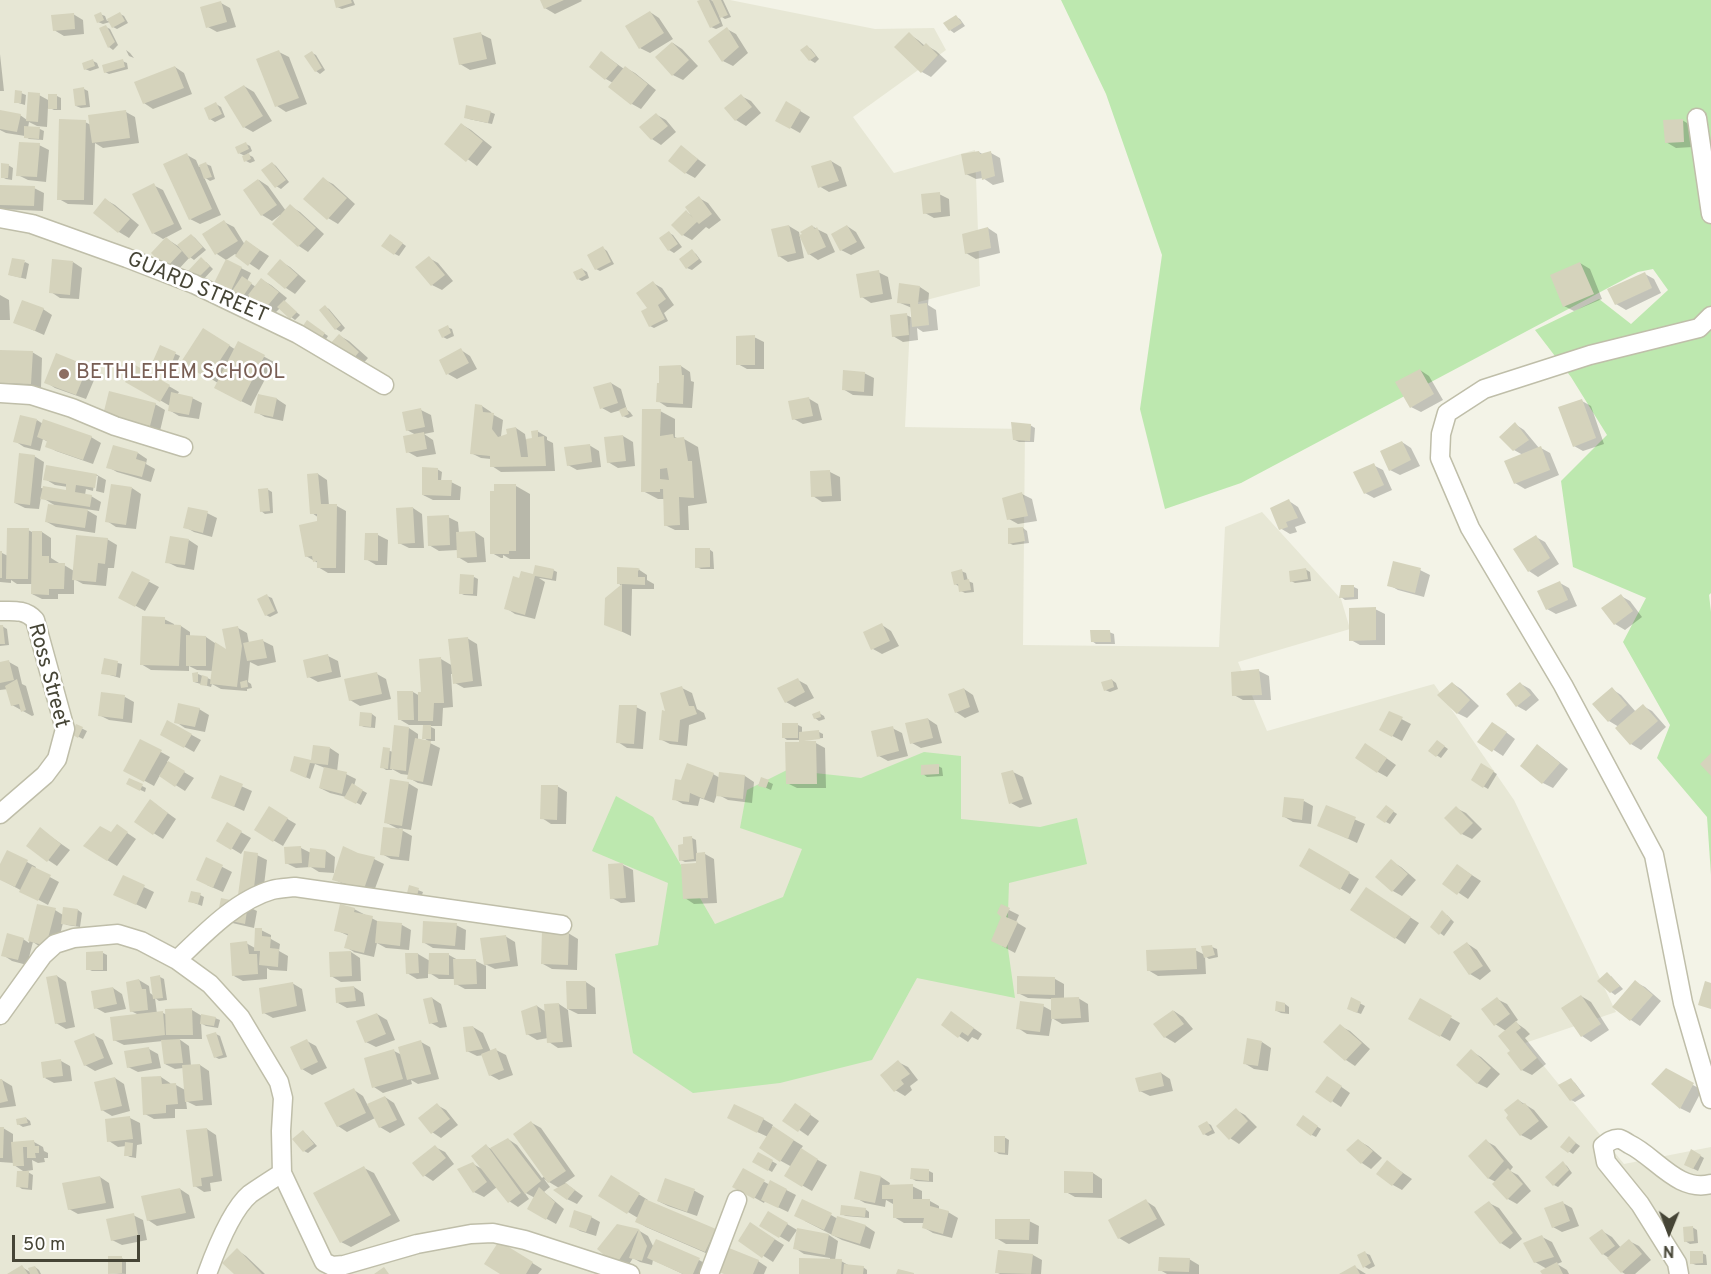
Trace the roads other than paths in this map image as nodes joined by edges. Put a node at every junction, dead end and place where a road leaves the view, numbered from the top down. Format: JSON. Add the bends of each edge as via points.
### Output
{"nodes":[{"id":1,"x":1697,"y":118,"type":"dead end"},
{"id":2,"x":1711,"y":214,"type":"edge"},
{"id":3,"x":0,"y":218,"type":"edge"},
{"id":4,"x":1711,"y":315,"type":"edge"},
{"id":5,"x":384,"y":385,"type":"dead end"},
{"id":6,"x":0,"y":393,"type":"edge"},
{"id":7,"x":183,"y":447,"type":"dead end"},
{"id":8,"x":0,"y":610,"type":"edge"},
{"id":9,"x":0,"y":814,"type":"edge"},
{"id":10,"x":562,"y":925,"type":"dead end"},
{"id":11,"x":177,"y":960,"type":"junction"},
{"id":12,"x":0,"y":1015,"type":"edge"},
{"id":13,"x":1711,"y":1099,"type":"edge"},
{"id":14,"x":282,"y":1173,"type":"junction"},
{"id":15,"x":1703,"y":1184,"type":"edge"},
{"id":16,"x":737,"y":1200,"type":"dead end"},
{"id":17,"x":207,"y":1274,"type":"edge"},
{"id":18,"x":630,"y":1274,"type":"edge"},
{"id":19,"x":709,"y":1274,"type":"edge"},
{"id":20,"x":1679,"y":1274,"type":"edge"}],
"edges":[{"from":1,"to":2,"type":"street"},
{"from":3,"to":5,"type":"street","name":"GUARD STREET","via":[[32,224],[194,284],[298,334]]},
{"from":4,"to":13,"type":"street","via":[[1699,328],[1590,355],[1484,389],[1447,413],[1440,458],[1470,528],[1563,685],[1654,855],[1683,1003]]},
{"from":6,"to":7,"type":"street","via":[[31,394]]},
{"from":8,"to":9,"type":"street","name":"Ross Street","via":[[22,611],[35,620],[65,729],[57,759],[45,775]]},
{"from":10,"to":11,"type":"street","via":[[295,887],[272,890],[250,899],[220,920]]},
{"from":11,"to":12,"type":"street","via":[[118,934],[74,938],[55,944],[42,955]]},
{"from":11,"to":14,"type":"street","via":[[210,984],[240,1017],[279,1082],[283,1098]]},
{"from":14,"to":17,"type":"street","via":[[240,1205]]},
{"from":14,"to":18,"type":"street","via":[[324,1262],[332,1266],[425,1242],[493,1233]]},
{"from":15,"to":20,"type":"street","via":[[1675,1178],[1638,1148],[1619,1139],[1603,1146],[1606,1162],[1646,1214],[1677,1263]]},
{"from":16,"to":19,"type":"street"}]}
